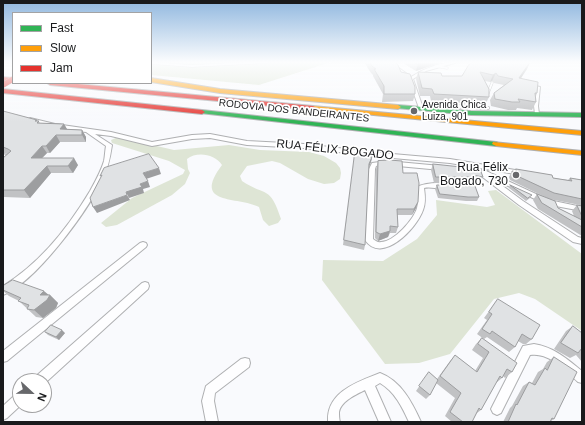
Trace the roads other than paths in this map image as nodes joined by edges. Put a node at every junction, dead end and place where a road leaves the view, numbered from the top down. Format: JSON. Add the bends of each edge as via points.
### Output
{"nodes":[{"id":1,"x":163,"y":82,"type":"edge"},
{"id":2,"x":412,"y":82,"type":"edge"},
{"id":3,"x":492,"y":83,"type":"dead end"},
{"id":4,"x":61,"y":84,"type":"edge"},
{"id":5,"x":538,"y":87,"type":"edge"},
{"id":6,"x":3,"y":91,"type":"edge"},
{"id":7,"x":487,"y":97,"type":"edge"},
{"id":8,"x":486,"y":103,"type":"edge"},
{"id":9,"x":440,"y":104,"type":"dead end"},
{"id":10,"x":421,"y":108,"type":"junction"},
{"id":11,"x":490,"y":111,"type":"junction"},
{"id":12,"x":537,"y":114,"type":"junction"},
{"id":13,"x":582,"y":115,"type":"edge"},
{"id":14,"x":23,"y":118,"type":"edge"},
{"id":15,"x":582,"y":126,"type":"edge"},
{"id":16,"x":558,"y":130,"type":"junction"},
{"id":17,"x":88,"y":131,"type":"junction"},
{"id":18,"x":582,"y":133,"type":"edge"},
{"id":19,"x":582,"y":153,"type":"edge"},
{"id":20,"x":6,"y":156,"type":"edge"},
{"id":21,"x":3,"y":166,"type":"edge"},
{"id":22,"x":481,"y":170,"type":"junction"},
{"id":23,"x":530,"y":174,"type":"edge"},
{"id":24,"x":451,"y":186,"type":"edge"},
{"id":25,"x":582,"y":209,"type":"edge"},
{"id":26,"x":580,"y":241,"type":"edge"},
{"id":27,"x":143,"y":245,"type":"dead end"},
{"id":28,"x":144,"y":286,"type":"dead end"},
{"id":29,"x":3,"y":291,"type":"edge"},
{"id":30,"x":3,"y":357,"type":"edge"},
{"id":31,"x":245,"y":363,"type":"dead end"},
{"id":32,"x":48,"y":373,"type":"edge"},
{"id":33,"x":582,"y":378,"type":"edge"},
{"id":34,"x":368,"y":383,"type":"junction"},
{"id":35,"x":12,"y":406,"type":"edge"},
{"id":36,"x":497,"y":409,"type":"dead end"},
{"id":37,"x":3,"y":414,"type":"edge"},
{"id":38,"x":212,"y":422,"type":"edge"},
{"id":39,"x":334,"y":422,"type":"edge"},
{"id":40,"x":385,"y":422,"type":"edge"},
{"id":41,"x":415,"y":422,"type":"edge"}],
"edges":[{"from":1,"to":10,"type":"main road","via":[[220,91]]},
{"from":2,"to":10,"type":"street"},
{"from":3,"to":7,"type":"lane"},
{"from":4,"to":16,"type":"main road","name":"RODOVIA DOS BANDEIRANTES"},
{"from":5,"to":12,"type":"street"},
{"from":6,"to":19,"type":"main road","name":"RODOVIA DOS BANDEIRANTES"},
{"from":8,"to":11,"type":"lane"},
{"from":9,"to":11,"type":"lane"},
{"from":10,"to":11,"type":"main road"},
{"from":11,"to":12,"type":"main road"},
{"from":12,"to":13,"type":"main road"},
{"from":14,"to":17,"type":"street","name":"RUA FÉLIX BOGADO"},
{"from":15,"to":16,"type":"main road","via":[[566,126]]},
{"from":16,"to":18,"type":"main road","name":"RODOVIA DOS BANDEIRANTES"},
{"from":17,"to":22,"type":"street","name":"RUA FÉLIX BOGADO","via":[[152,144],[210,136],[247,143],[304,146],[381,156],[450,161]]},
{"from":17,"to":29,"type":"street","via":[[107,142],[110,151],[107,165],[91,196],[74,222],[33,269],[16,284]]},
{"from":20,"to":21,"type":"street","via":[[11,159]]},
{"from":22,"to":23,"type":"street","name":"RUA FÉLIX BOGADO"},
{"from":22,"to":24,"type":"street","via":[[374,164],[369,240],[371,243],[380,245],[393,241],[411,226],[420,210],[421,186]]},
{"from":22,"to":25,"type":"street","via":[[546,202]]},
{"from":22,"to":26,"type":"street","via":[[515,199]]},
{"from":27,"to":30,"type":"street"},
{"from":28,"to":32,"type":"street"},
{"from":31,"to":38,"type":"street","via":[[210,390],[208,401]]},
{"from":33,"to":36,"type":"street","via":[[543,350],[527,350]]},
{"from":34,"to":39,"type":"street","via":[[341,399],[334,408]]},
{"from":34,"to":40,"type":"street"},
{"from":34,"to":41,"type":"street","via":[[380,378],[389,382],[397,390]]},
{"from":35,"to":37,"type":"street"}]}
